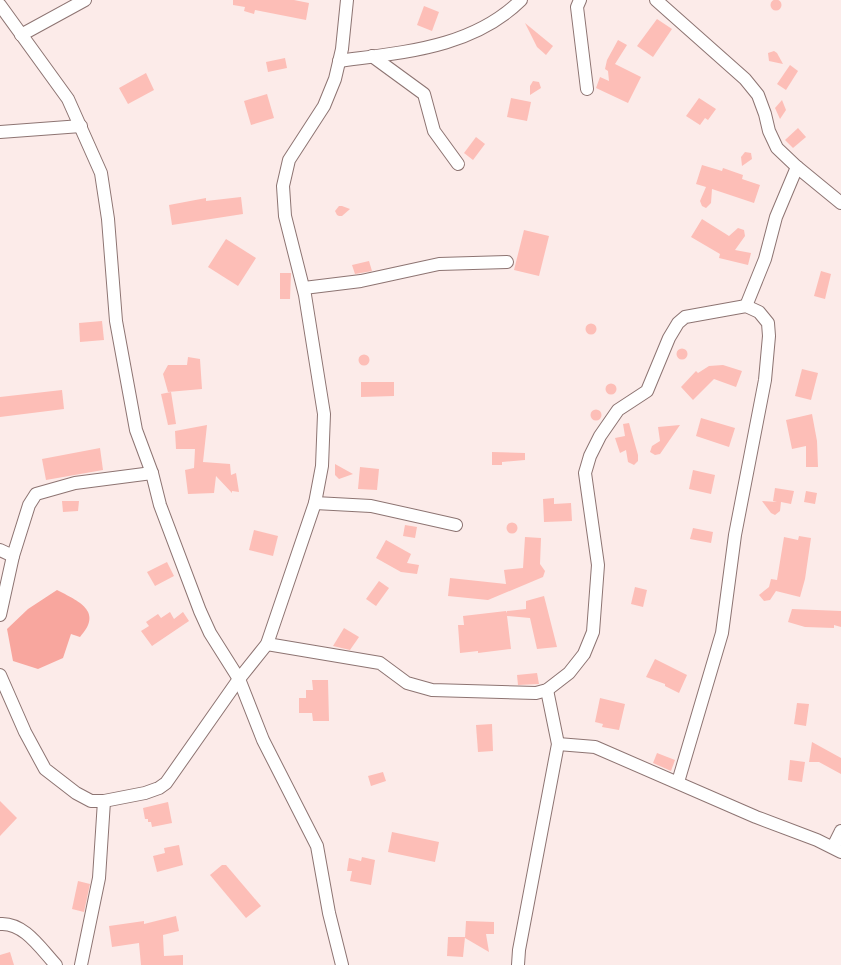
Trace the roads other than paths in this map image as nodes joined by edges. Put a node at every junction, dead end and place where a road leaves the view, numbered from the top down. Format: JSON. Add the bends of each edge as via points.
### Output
{"nodes":[{"id":1,"x":86,"y":0,"type":"edge"},
{"id":2,"x":346,"y":0,"type":"edge"},
{"id":3,"x":521,"y":0,"type":"edge"},
{"id":4,"x":580,"y":0,"type":"edge"},
{"id":5,"x":656,"y":0,"type":"edge"},
{"id":6,"x":0,"y":5,"type":"edge"},
{"id":7,"x":21,"y":34,"type":"junction"},
{"id":8,"x":372,"y":56,"type":"junction"},
{"id":9,"x":339,"y":61,"type":"junction"},
{"id":10,"x":587,"y":89,"type":"dead end"},
{"id":11,"x":81,"y":126,"type":"junction"},
{"id":12,"x":0,"y":132,"type":"edge"},
{"id":13,"x":458,"y":164,"type":"dead end"},
{"id":14,"x":797,"y":167,"type":"junction"},
{"id":15,"x":841,"y":203,"type":"edge"},
{"id":16,"x":507,"y":262,"type":"dead end"},
{"id":17,"x":304,"y":288,"type":"junction"},
{"id":18,"x":746,"y":306,"type":"junction"},
{"id":19,"x":152,"y":473,"type":"junction"},
{"id":20,"x":316,"y":503,"type":"junction"},
{"id":21,"x":456,"y":525,"type":"dead end"},
{"id":22,"x":0,"y":550,"type":"edge"},
{"id":23,"x":14,"y":556,"type":"junction"},
{"id":24,"x":0,"y":615,"type":"edge"},
{"id":25,"x":267,"y":644,"type":"junction"},
{"id":26,"x":0,"y":675,"type":"edge"},
{"id":27,"x":239,"y":679,"type":"junction"},
{"id":28,"x":547,"y":690,"type":"junction"},
{"id":29,"x":558,"y":744,"type":"junction"},
{"id":30,"x":678,"y":782,"type":"junction"},
{"id":31,"x":104,"y":801,"type":"junction"},
{"id":32,"x":841,"y":831,"type":"edge"},
{"id":33,"x":837,"y":850,"type":"edge"},
{"id":34,"x":0,"y":924,"type":"edge"},
{"id":35,"x":56,"y":965,"type":"edge"},
{"id":36,"x":81,"y":965,"type":"edge"},
{"id":37,"x":342,"y":965,"type":"edge"},
{"id":38,"x":518,"y":965,"type":"edge"}],
"edges":[{"from":1,"to":7,"type":"street"},
{"from":2,"to":9,"type":"street"},
{"from":3,"to":8,"type":"street","via":[[497,21],[472,34],[450,42]]},
{"from":4,"to":10,"type":"street","via":[[577,8]]},
{"from":5,"to":14,"type":"street","via":[[744,79],[758,96],[768,131],[777,148]]},
{"from":6,"to":7,"type":"street"},
{"from":7,"to":11,"type":"street","via":[[68,99]]},
{"from":8,"to":9,"type":"street"},
{"from":8,"to":13,"type":"street","via":[[424,94],[434,131]]},
{"from":9,"to":17,"type":"street","via":[[324,106],[289,160],[283,186],[285,216]]},
{"from":11,"to":12,"type":"street"},
{"from":11,"to":19,"type":"street","via":[[101,173],[108,219],[116,321],[136,430]]},
{"from":14,"to":15,"type":"street"},
{"from":14,"to":18,"type":"street","via":[[776,217],[765,259]]},
{"from":16,"to":17,"type":"street","via":[[439,264],[360,281]]},
{"from":17,"to":20,"type":"street","via":[[324,414],[322,466]]},
{"from":18,"to":28,"type":"street","via":[[685,316],[669,338],[647,392],[618,410],[600,436],[585,473],[598,565],[593,632],[584,654],[569,673]]},
{"from":18,"to":30,"type":"street","via":[[760,312],[768,323],[766,380],[735,535],[722,632]]},
{"from":19,"to":23,"type":"street","via":[[75,483],[36,494],[29,505]]},
{"from":19,"to":27,"type":"street","via":[[160,505],[200,611],[210,633]]},
{"from":20,"to":21,"type":"street","via":[[371,506]]},
{"from":20,"to":25,"type":"street"},
{"from":22,"to":23,"type":"street"},
{"from":23,"to":24,"type":"street"},
{"from":25,"to":27,"type":"street"},
{"from":25,"to":28,"type":"street","via":[[380,663],[407,683],[432,690],[536,693]]},
{"from":26,"to":31,"type":"street","via":[[25,732],[45,769],[91,801]]},
{"from":27,"to":31,"type":"street","via":[[166,783],[145,793]]},
{"from":27,"to":37,"type":"street","via":[[264,740],[317,846],[329,913]]},
{"from":28,"to":29,"type":"street"},
{"from":29,"to":30,"type":"street","via":[[595,747]]},
{"from":29,"to":38,"type":"street"},
{"from":30,"to":33,"type":"street"},
{"from":31,"to":36,"type":"street","via":[[99,878]]},
{"from":32,"to":33,"type":"street"},
{"from":34,"to":35,"type":"street","via":[[15,926],[26,933]]}]}
